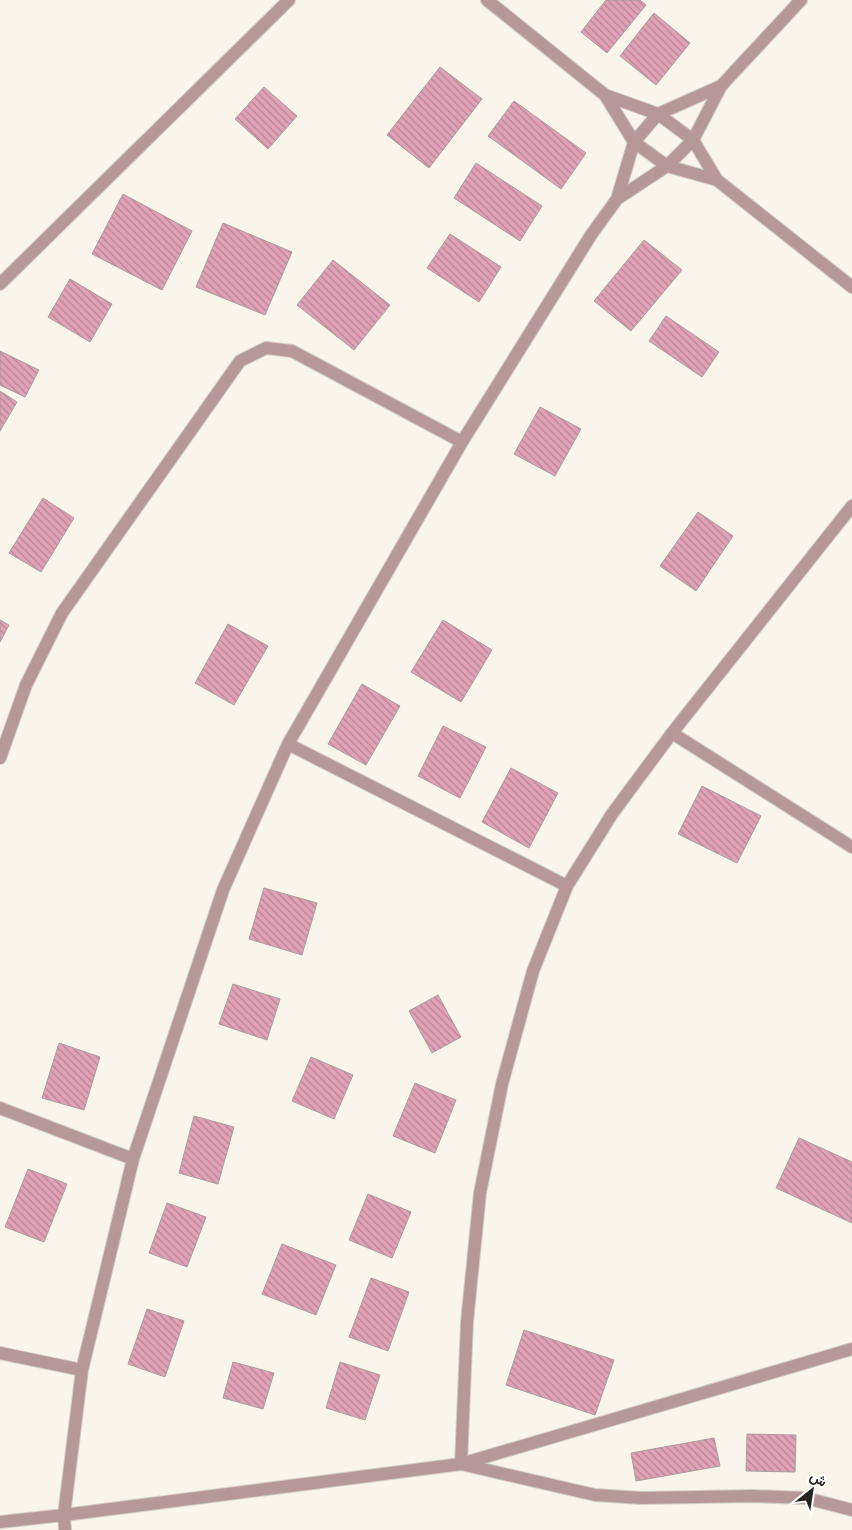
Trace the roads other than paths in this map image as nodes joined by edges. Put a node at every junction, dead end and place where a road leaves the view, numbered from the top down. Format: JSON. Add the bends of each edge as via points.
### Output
{"nodes":[{"id":1,"x":289,"y":0,"type":"edge"},
{"id":2,"x":487,"y":0,"type":"edge"},
{"id":3,"x":801,"y":0,"type":"edge"},
{"id":4,"x":721,"y":86,"type":"junction"},
{"id":5,"x":605,"y":95,"type":"junction"},
{"id":6,"x":658,"y":114,"type":"junction"},
{"id":7,"x":693,"y":140,"type":"junction"},
{"id":8,"x":634,"y":142,"type":"junction"},
{"id":9,"x":667,"y":166,"type":"junction"},
{"id":10,"x":717,"y":180,"type":"junction"},
{"id":11,"x":618,"y":198,"type":"junction"},
{"id":12,"x":0,"y":284,"type":"edge"},
{"id":13,"x":852,"y":287,"type":"edge"},
{"id":14,"x":462,"y":442,"type":"junction"},
{"id":15,"x":852,"y":506,"type":"edge"},
{"id":16,"x":672,"y":733,"type":"junction"},
{"id":17,"x":288,"y":744,"type":"junction"},
{"id":18,"x":0,"y":758,"type":"edge"},
{"id":19,"x":852,"y":847,"type":"edge"},
{"id":20,"x":567,"y":886,"type":"junction"},
{"id":21,"x":0,"y":1108,"type":"edge"},
{"id":22,"x":133,"y":1159,"type":"junction"},
{"id":23,"x":852,"y":1349,"type":"edge"},
{"id":24,"x":0,"y":1353,"type":"edge"},
{"id":25,"x":82,"y":1370,"type":"junction"},
{"id":26,"x":461,"y":1464,"type":"junction"},
{"id":27,"x":852,"y":1510,"type":"edge"},
{"id":28,"x":64,"y":1515,"type":"junction"},
{"id":29,"x":0,"y":1522,"type":"edge"},
{"id":30,"x":65,"y":1530,"type":"edge"}],
"edges":[{"from":1,"to":12,"type":"street"},
{"from":2,"to":5,"type":"street"},
{"from":3,"to":4,"type":"street"},
{"from":4,"to":6,"type":"street"},
{"from":4,"to":7,"type":"street"},
{"from":5,"to":6,"type":"street"},
{"from":5,"to":8,"type":"street"},
{"from":6,"to":7,"type":"street"},
{"from":6,"to":8,"type":"street"},
{"from":7,"to":9,"type":"street"},
{"from":7,"to":10,"type":"street"},
{"from":8,"to":9,"type":"street"},
{"from":8,"to":11,"type":"street"},
{"from":9,"to":10,"type":"street"},
{"from":9,"to":11,"type":"street"},
{"from":10,"to":13,"type":"street"},
{"from":11,"to":14,"type":"street","via":[[591,235]]},
{"from":14,"to":17,"type":"street"},
{"from":14,"to":18,"type":"street","via":[[292,351],[266,348],[240,361],[62,613],[26,685]]},
{"from":15,"to":16,"type":"street"},
{"from":16,"to":19,"type":"street"},
{"from":16,"to":20,"type":"street","via":[[612,814]]},
{"from":17,"to":20,"type":"street"},
{"from":17,"to":22,"type":"street","via":[[223,890]]},
{"from":20,"to":26,"type":"street","via":[[532,971],[502,1084],[480,1193],[467,1322]]},
{"from":21,"to":22,"type":"street"},
{"from":22,"to":25,"type":"street"},
{"from":23,"to":26,"type":"street"},
{"from":24,"to":25,"type":"street"},
{"from":25,"to":28,"type":"street"},
{"from":26,"to":27,"type":"street","via":[[595,1495],[806,1498]]},
{"from":26,"to":28,"type":"street"},
{"from":28,"to":29,"type":"street"},
{"from":28,"to":30,"type":"street"}]}
